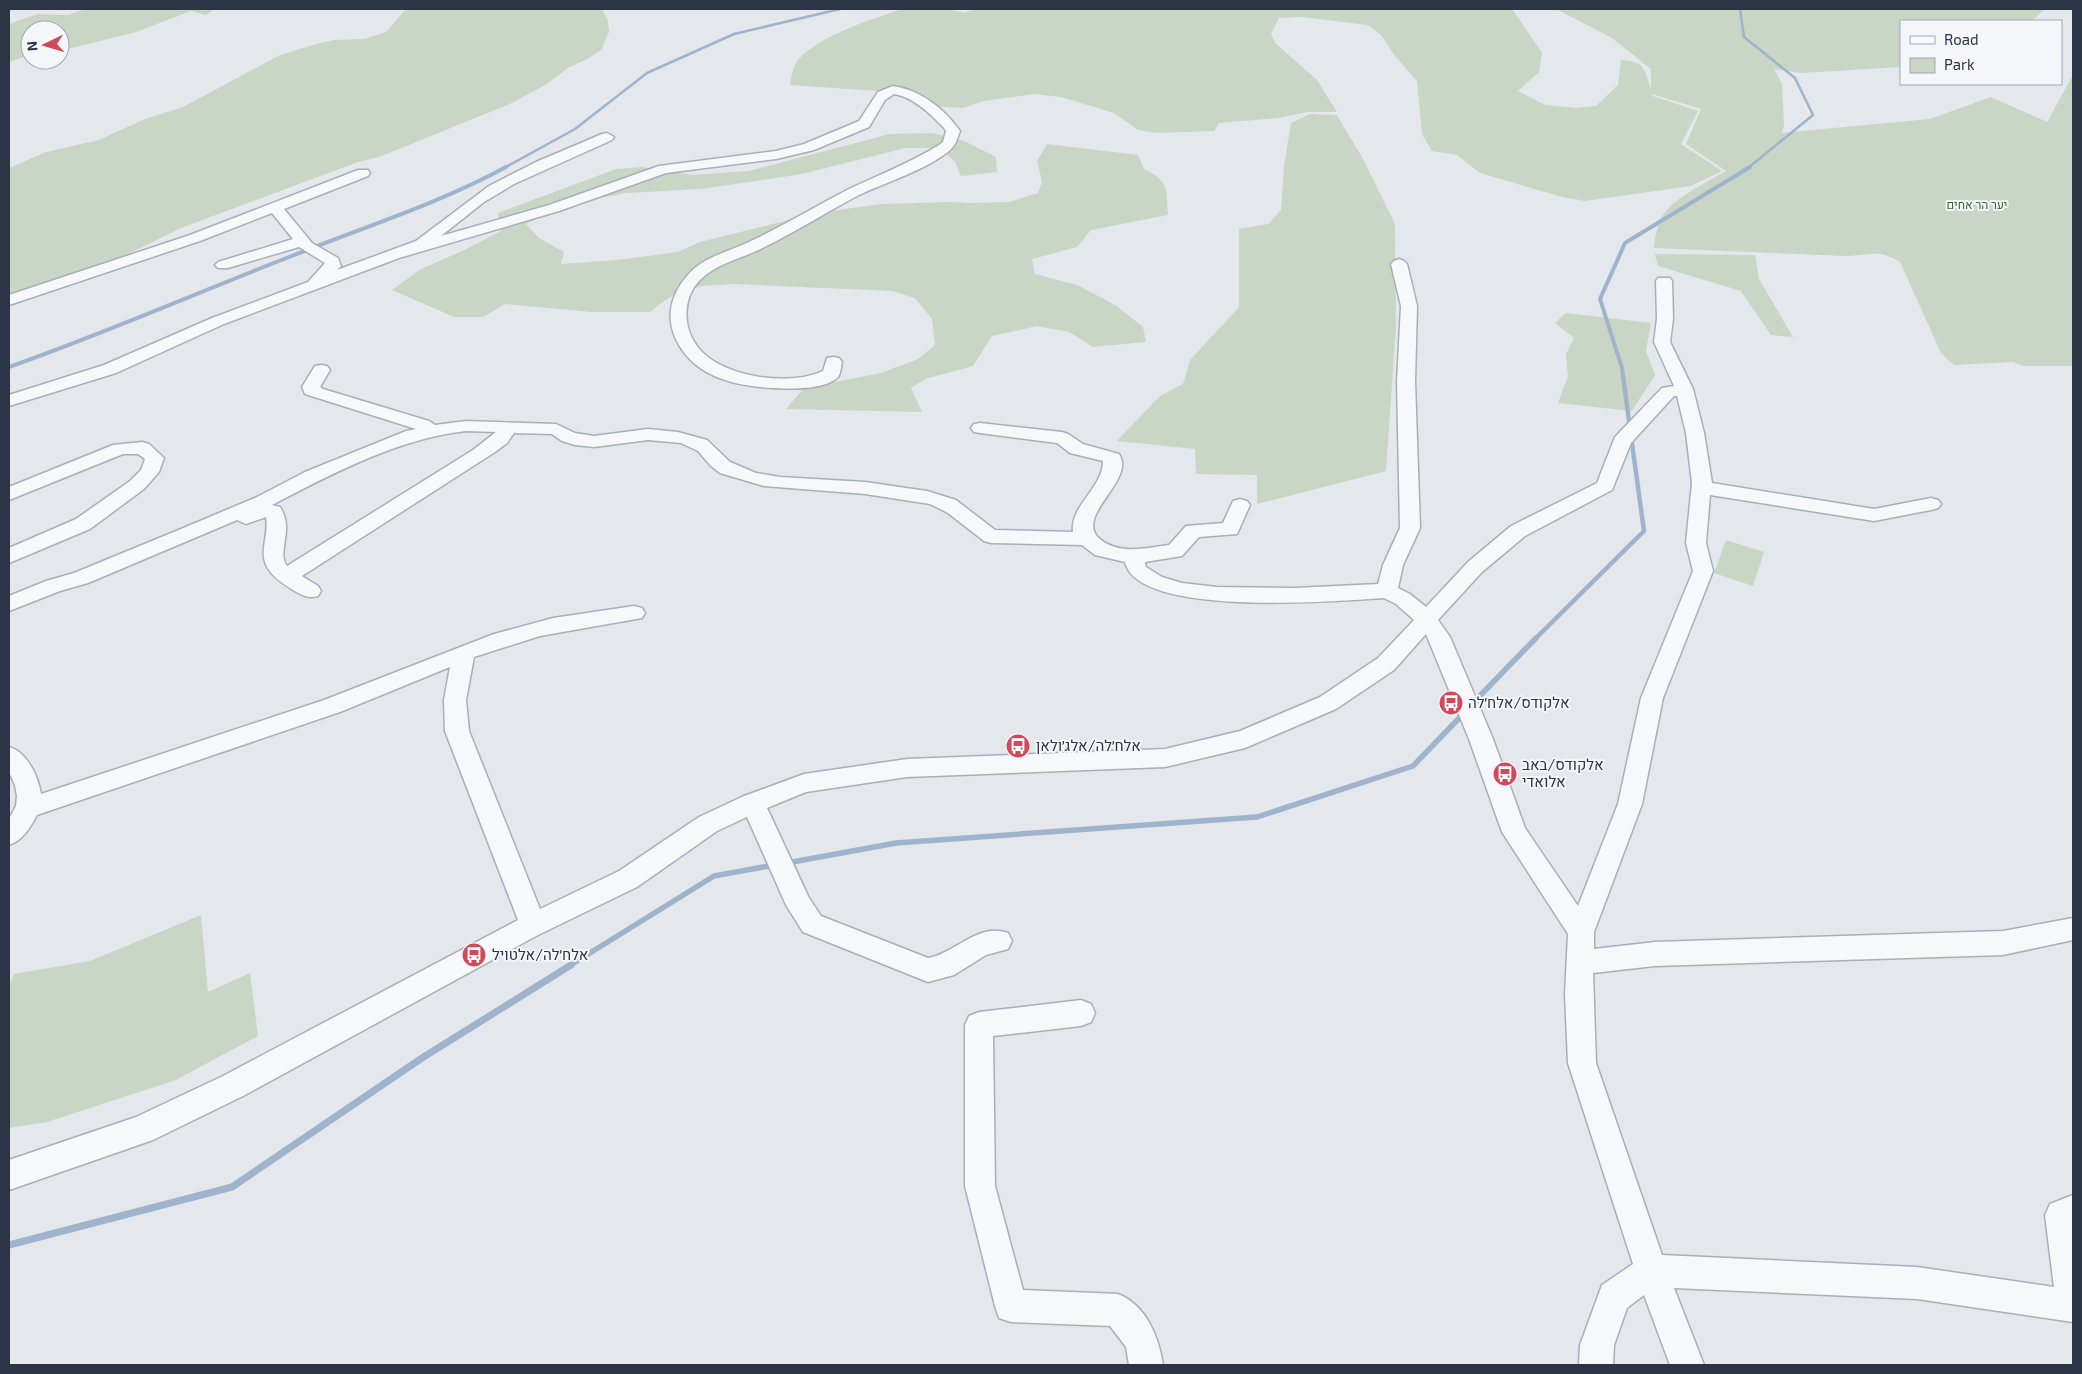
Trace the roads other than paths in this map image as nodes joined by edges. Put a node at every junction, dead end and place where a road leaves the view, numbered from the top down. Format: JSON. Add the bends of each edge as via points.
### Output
{"nodes":[{"id":1,"x":607,"y":137,"type":"dead end"},
{"id":2,"x":364,"y":173,"type":"dead end"},
{"id":3,"x":275,"y":207,"type":"junction"},
{"id":4,"x":302,"y":241,"type":"junction"},
{"id":5,"x":395,"y":254,"type":"junction"},
{"id":6,"x":1399,"y":264,"type":"dead end"},
{"id":7,"x":223,"y":265,"type":"dead end"},
{"id":8,"x":1664,"y":281,"type":"dead end"},
{"id":9,"x":310,"y":285,"type":"junction"},
{"id":10,"x":9,"y":300,"type":"edge"},
{"id":11,"x":833,"y":362,"type":"dead end"},
{"id":12,"x":321,"y":370,"type":"dead end"},
{"id":13,"x":1684,"y":389,"type":"junction"},
{"id":14,"x":9,"y":400,"type":"edge"},
{"id":15,"x":509,"y":426,"type":"junction"},
{"id":16,"x":980,"y":428,"type":"dead end"},
{"id":17,"x":430,"y":430,"type":"junction"},
{"id":18,"x":1702,"y":488,"type":"junction"},
{"id":19,"x":9,"y":494,"type":"edge"},
{"id":20,"x":1932,"y":504,"type":"dead end"},
{"id":21,"x":1240,"y":505,"type":"dead end"},
{"id":22,"x":1088,"y":539,"type":"junction"},
{"id":23,"x":146,"y":551,"type":"junction"},
{"id":24,"x":9,"y":556,"type":"edge"},
{"id":25,"x":1133,"y":556,"type":"junction"},
{"id":26,"x":287,"y":576,"type":"junction"},
{"id":27,"x":81,"y":578,"type":"junction"},
{"id":28,"x":312,"y":590,"type":"dead end"},
{"id":29,"x":1386,"y":592,"type":"junction"},
{"id":30,"x":9,"y":604,"type":"edge"},
{"id":31,"x":634,"y":613,"type":"dead end"},
{"id":32,"x":9,"y":614,"type":"edge"},
{"id":33,"x":1427,"y":620,"type":"junction"},
{"id":34,"x":464,"y":654,"type":"junction"},
{"id":35,"x":13,"y":766,"type":"edge"},
{"id":36,"x":753,"y":802,"type":"junction"},
{"id":37,"x":28,"y":808,"type":"junction"},
{"id":38,"x":9,"y":835,"type":"edge"},
{"id":39,"x":533,"y":925,"type":"junction"},
{"id":40,"x":2073,"y":929,"type":"edge"},
{"id":41,"x":1581,"y":932,"type":"junction"},
{"id":42,"x":999,"y":942,"type":"dead end"},
{"id":43,"x":1580,"y":963,"type":"junction"},
{"id":44,"x":1081,"y":1013,"type":"dead end"},
{"id":45,"x":9,"y":1175,"type":"edge"},
{"id":46,"x":2073,"y":1211,"type":"edge"},
{"id":47,"x":1651,"y":1271,"type":"junction"},
{"id":48,"x":2073,"y":1306,"type":"edge"},
{"id":49,"x":1146,"y":1365,"type":"edge"},
{"id":50,"x":1596,"y":1365,"type":"edge"},
{"id":51,"x":1687,"y":1365,"type":"edge"}],
"edges":[{"from":1,"to":5,"type":"street","via":[[510,181],[479,199],[421,244]]},
{"from":2,"to":3,"type":"street"},
{"from":3,"to":4,"type":"street"},
{"from":3,"to":10,"type":"street","via":[[196,238]]},
{"from":4,"to":7,"type":"street"},
{"from":4,"to":9,"type":"street","via":[[333,260],[333,266]]},
{"from":5,"to":9,"type":"street"},
{"from":5,"to":11,"type":"street","via":[[554,208],[664,169],[747,160],[810,148],[864,124],[884,93],[896,89],[926,104],[946,121],[953,131],[944,148],[707,267],[687,286],[677,310],[681,334],[695,355],[708,367],[722,373],[765,382],[814,381],[823,380],[830,374]]},
{"from":6,"to":29,"type":"street","via":[[1409,306],[1406,381],[1410,528],[1393,565]]},
{"from":8,"to":13,"type":"street","via":[[1662,342]]},
{"from":9,"to":14,"type":"street","via":[[218,320],[110,368]]},
{"from":12,"to":17,"type":"street","via":[[311,390],[423,425]]},
{"from":13,"to":18,"type":"street","via":[[1695,434]]},
{"from":13,"to":33,"type":"street","via":[[1668,392],[1622,441],[1605,486],[1518,531],[1475,567]]},
{"from":15,"to":17,"type":"street"},
{"from":15,"to":22,"type":"street","via":[[556,429],[582,442],[645,434],[676,437],[706,448],[724,466],[761,480],[919,495],[942,501],[991,536]]},
{"from":15,"to":26,"type":"street","via":[[497,443]]},
{"from":16,"to":22,"type":"street","via":[[1062,438],[1077,449],[1112,458],[1113,464],[1102,490],[1084,519],[1082,532]]},
{"from":17,"to":23,"type":"street","via":[[354,458],[264,501]]},
{"from":18,"to":20,"type":"street","via":[[1874,515]]},
{"from":18,"to":41,"type":"street","via":[[1696,544],[1704,571],[1652,698],[1630,804]]},
{"from":19,"to":24,"type":"street","via":[[120,449],[142,448],[155,458],[150,472],[137,485],[83,524]]},
{"from":21,"to":25,"type":"street","via":[[1230,529],[1192,531],[1175,551]]},
{"from":22,"to":25,"type":"street","via":[[1100,550]]},
{"from":23,"to":26,"type":"street","via":[[185,542],[265,510],[273,511],[278,524],[273,557],[277,568]]},
{"from":23,"to":27,"type":"street"},
{"from":25,"to":29,"type":"street","via":[[1138,570],[1157,584],[1192,591],[1235,595]]},
{"from":26,"to":28,"type":"street"},
{"from":27,"to":30,"type":"street"},
{"from":27,"to":32,"type":"street","via":[[54,595]]},
{"from":29,"to":33,"type":"street","via":[[1403,599]]},
{"from":31,"to":34,"type":"street","via":[[527,632]]},
{"from":33,"to":36,"type":"street","via":[[1386,664],[1328,703],[1245,739],[1165,758],[907,768],[804,784]]},
{"from":33,"to":41,"type":"street","via":[[1439,637],[1481,738],[1514,832]]},
{"from":34,"to":37,"type":"street","via":[[324,708]]},
{"from":34,"to":39,"type":"street","via":[[455,700],[458,731]]},
{"from":35,"to":37,"type":"street","via":[[27,782]]},
{"from":36,"to":39,"type":"street","via":[[708,824],[628,879]]},
{"from":36,"to":42,"type":"street","via":[[798,905],[812,924],[928,970],[944,967],[980,945]]},
{"from":37,"to":38,"type":"street"},
{"from":39,"to":45,"type":"street","via":[[233,1086],[142,1130]]},
{"from":40,"to":43,"type":"street","via":[[2003,943],[1655,954]]},
{"from":41,"to":43,"type":"street"},
{"from":43,"to":47,"type":"street","via":[[1582,1063]]},
{"from":44,"to":49,"type":"street","via":[[979,1024],[980,1186],[1011,1306],[1118,1310],[1142,1340]]},
{"from":46,"to":48,"type":"street","via":[[2061,1214]]},
{"from":47,"to":48,"type":"street","via":[[1917,1283]]},
{"from":47,"to":50,"type":"street","via":[[1614,1297],[1597,1345]]},
{"from":47,"to":51,"type":"street"}]}
